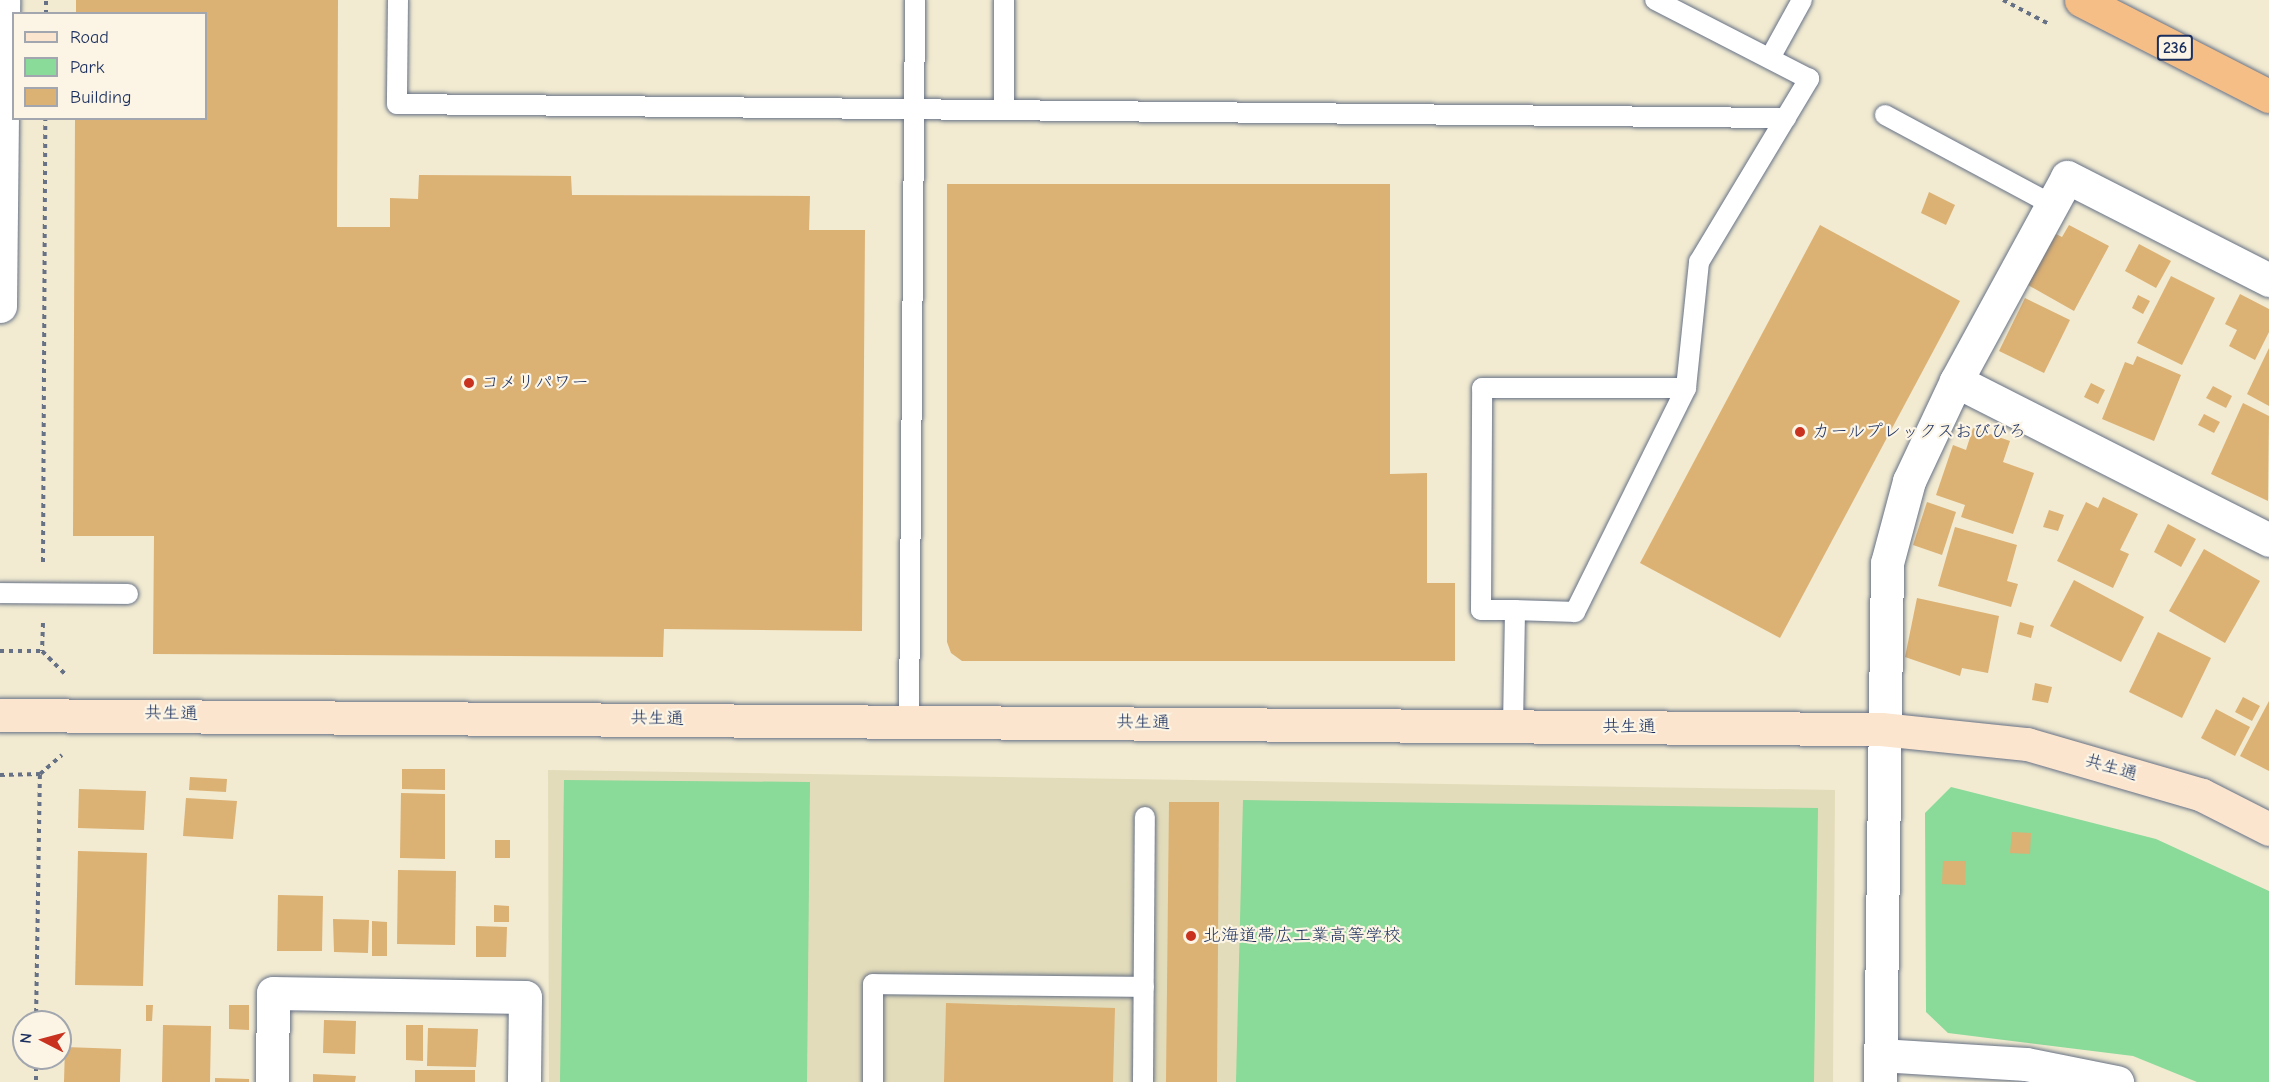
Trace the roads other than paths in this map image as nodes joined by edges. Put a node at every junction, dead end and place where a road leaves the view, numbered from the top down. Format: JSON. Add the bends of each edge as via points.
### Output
{"nodes":[{"id":1,"x":398,"y":0,"type":"edge"},
{"id":2,"x":915,"y":0,"type":"edge"},
{"id":3,"x":1004,"y":0,"type":"edge"},
{"id":4,"x":1655,"y":0,"type":"edge"},
{"id":5,"x":1802,"y":0,"type":"edge"},
{"id":6,"x":2081,"y":0,"type":"edge"},
{"id":7,"x":2,"y":10,"type":"edge"},
{"id":8,"x":1770,"y":58,"type":"junction"},
{"id":9,"x":2269,"y":96,"type":"edge"},
{"id":10,"x":914,"y":109,"type":"junction"},
{"id":11,"x":1004,"y":110,"type":"junction"},
{"id":12,"x":1885,"y":115,"type":"dead end"},
{"id":13,"x":1786,"y":118,"type":"junction"},
{"id":14,"x":2052,"y":205,"type":"junction"},
{"id":15,"x":2269,"y":280,"type":"edge"},
{"id":16,"x":0,"y":306,"type":"edge"},
{"id":17,"x":1956,"y":381,"type":"junction"},
{"id":18,"x":1686,"y":388,"type":"junction"},
{"id":19,"x":2269,"y":540,"type":"edge"},
{"id":20,"x":0,"y":593,"type":"edge"},
{"id":21,"x":128,"y":594,"type":"dead end"},
{"id":22,"x":1515,"y":610,"type":"junction"},
{"id":23,"x":0,"y":715,"type":"edge"},
{"id":24,"x":909,"y":721,"type":"junction"},
{"id":25,"x":1513,"y":726,"type":"junction"},
{"id":26,"x":1881,"y":729,"type":"junction"},
{"id":27,"x":1145,"y":817,"type":"dead end"},
{"id":28,"x":2269,"y":829,"type":"edge"},
{"id":29,"x":1144,"y":987,"type":"junction"},
{"id":30,"x":1880,"y":1068,"type":"edge"},
{"id":31,"x":272,"y":1082,"type":"edge"},
{"id":32,"x":524,"y":1082,"type":"edge"},
{"id":33,"x":873,"y":1082,"type":"edge"},
{"id":34,"x":1143,"y":1082,"type":"edge"},
{"id":35,"x":2117,"y":1082,"type":"edge"}],
"edges":[{"from":1,"to":10,"type":"lane","via":[[397,104]]},
{"from":2,"to":10,"type":"lane"},
{"from":3,"to":11,"type":"lane"},
{"from":4,"to":8,"type":"lane"},
{"from":5,"to":8,"type":"lane"},
{"from":6,"to":9,"type":"highway","number":"236"},
{"from":7,"to":16,"type":"street"},
{"from":8,"to":13,"type":"lane","via":[[1809,79]]},
{"from":10,"to":11,"type":"lane"},
{"from":10,"to":24,"type":"lane"},
{"from":11,"to":13,"type":"lane"},
{"from":12,"to":14,"type":"lane"},
{"from":13,"to":18,"type":"lane","via":[[1699,262]]},
{"from":14,"to":15,"type":"street","via":[[2067,177]]},
{"from":14,"to":17,"type":"street"},
{"from":17,"to":19,"type":"street"},
{"from":17,"to":26,"type":"street","via":[[1909,481],[1887,563]]},
{"from":18,"to":22,"type":"lane","via":[[1575,612]]},
{"from":18,"to":22,"type":"lane","via":[[1482,388],[1481,610]]},
{"from":20,"to":21,"type":"lane"},
{"from":22,"to":25,"type":"lane"},
{"from":23,"to":24,"type":"street","name":"共生通"},
{"from":24,"to":25,"type":"street","name":"共生通"},
{"from":25,"to":26,"type":"street","name":"共生通"},
{"from":26,"to":28,"type":"street","name":"共生通","via":[[2027,744],[2202,795]]},
{"from":26,"to":30,"type":"street"},
{"from":27,"to":29,"type":"lane"},
{"from":29,"to":33,"type":"lane","via":[[873,984]]},
{"from":29,"to":34,"type":"lane"},
{"from":30,"to":35,"type":"street","via":[[2026,1064]]},
{"from":31,"to":32,"type":"street","via":[[273,993],[525,997]]}]}
